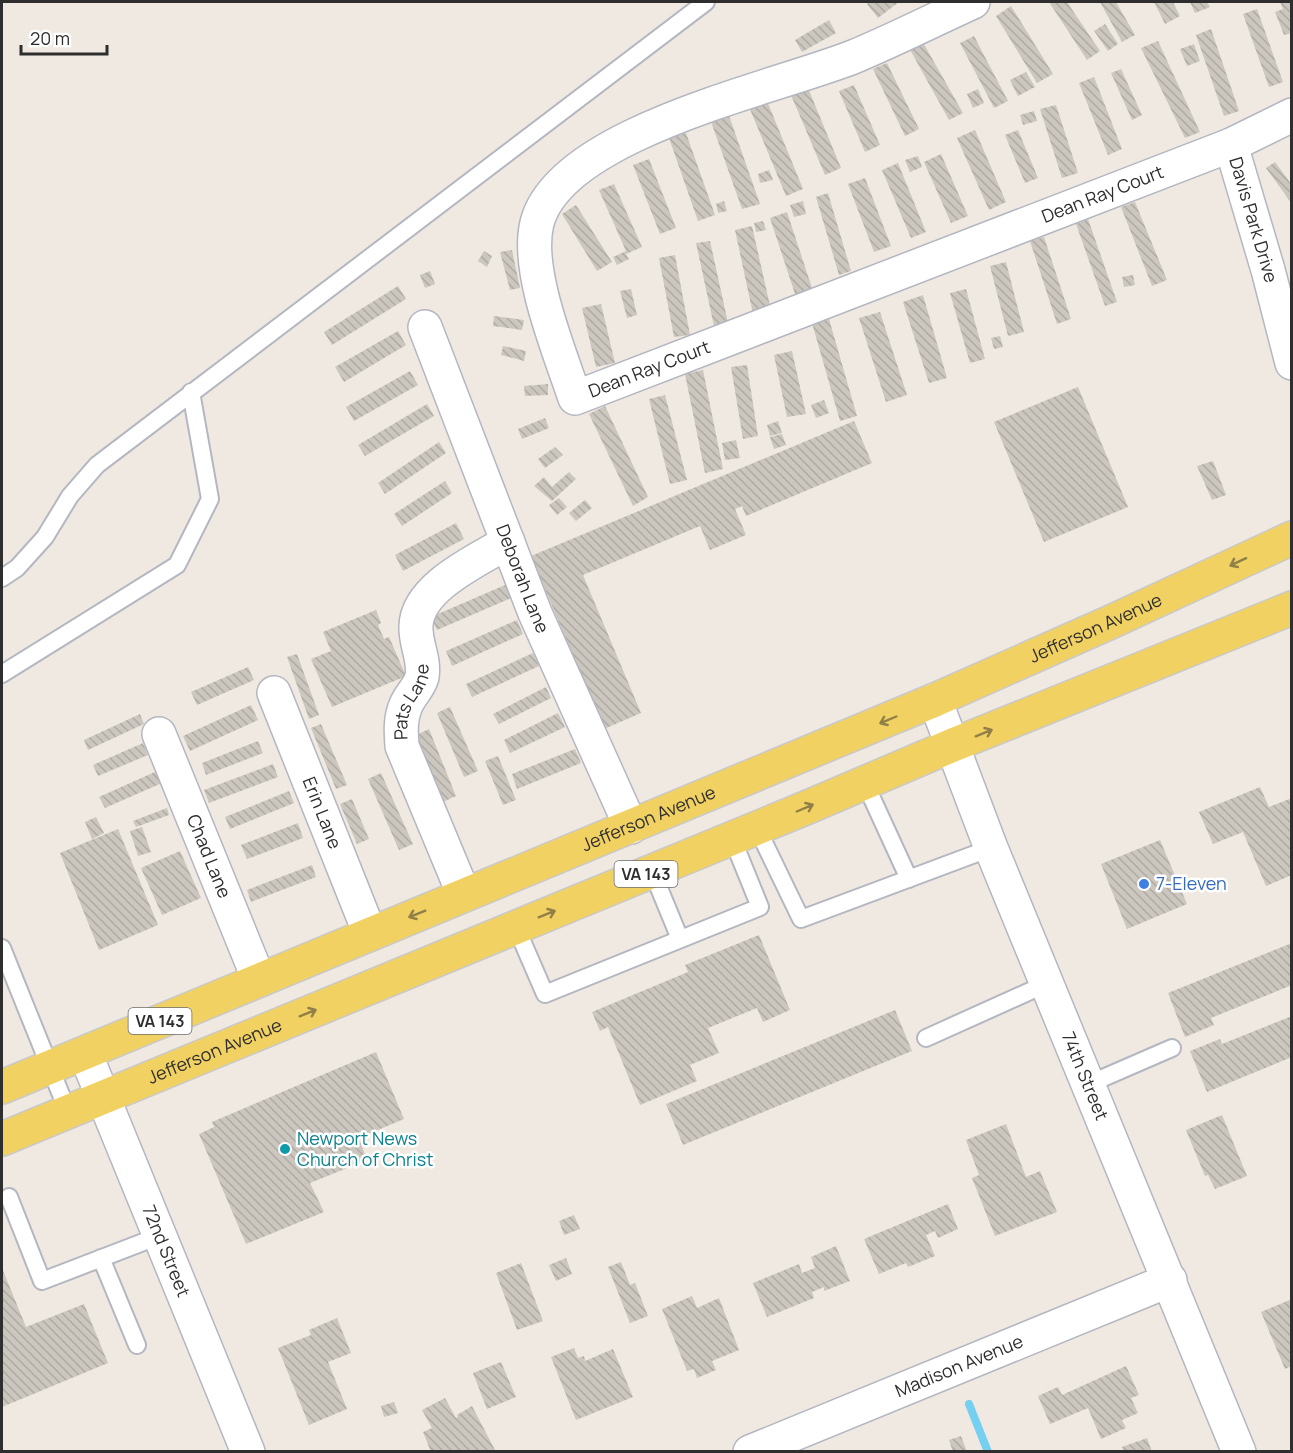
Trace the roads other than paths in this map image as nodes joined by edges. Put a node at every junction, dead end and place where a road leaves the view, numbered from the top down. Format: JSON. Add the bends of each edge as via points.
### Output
{"nodes":[{"id":1,"x":706,"y":2,"type":"edge"},
{"id":2,"x":973,"y":2,"type":"edge"},
{"id":3,"x":1292,"y":115,"type":"edge"},
{"id":4,"x":1231,"y":145,"type":"junction"},
{"id":5,"x":1280,"y":269,"type":"edge"},
{"id":6,"x":424,"y":327,"type":"dead end"},
{"id":7,"x":1292,"y":363,"type":"edge"},
{"id":8,"x":191,"y":392,"type":"junction"},
{"id":9,"x":1292,"y":538,"type":"edge"},
{"id":10,"x":508,"y":542,"type":"junction"},
{"id":11,"x":2,"y":578,"type":"edge"},
{"id":12,"x":1292,"y":609,"type":"edge"},
{"id":13,"x":2,"y":674,"type":"edge"},
{"id":14,"x":274,"y":693,"type":"dead end"},
{"id":15,"x":935,"y":700,"type":"junction"},
{"id":16,"x":159,"y":734,"type":"dead end"},
{"id":17,"x":953,"y":745,"type":"junction"},
{"id":18,"x":865,"y":783,"type":"junction"},
{"id":19,"x":631,"y":827,"type":"junction"},
{"id":20,"x":745,"y":833,"type":"junction"},
{"id":21,"x":991,"y":848,"type":"junction"},
{"id":22,"x":652,"y":871,"type":"junction"},
{"id":23,"x":909,"y":879,"type":"junction"},
{"id":24,"x":464,"y":895,"type":"junction"},
{"id":25,"x":516,"y":927,"type":"junction"},
{"id":26,"x":370,"y":934,"type":"junction"},
{"id":27,"x":680,"y":939,"type":"junction"},
{"id":28,"x":2,"y":948,"type":"edge"},
{"id":29,"x":259,"y":980,"type":"junction"},
{"id":30,"x":1048,"y":983,"type":"junction"},
{"id":31,"x":926,"y":1038,"type":"dead end"},
{"id":32,"x":1172,"y":1048,"type":"dead end"},
{"id":33,"x":85,"y":1053,"type":"junction"},
{"id":34,"x":51,"y":1067,"type":"junction"},
{"id":35,"x":1089,"y":1084,"type":"junction"},
{"id":36,"x":2,"y":1087,"type":"edge"},
{"id":37,"x":103,"y":1097,"type":"junction"},
{"id":38,"x":68,"y":1112,"type":"junction"},
{"id":39,"x":2,"y":1139,"type":"edge"},
{"id":40,"x":9,"y":1197,"type":"dead end"},
{"id":41,"x":159,"y":1236,"type":"junction"},
{"id":42,"x":101,"y":1258,"type":"junction"},
{"id":43,"x":1170,"y":1280,"type":"junction"},
{"id":44,"x":137,"y":1345,"type":"dead end"},
{"id":45,"x":248,"y":1452,"type":"edge"},
{"id":46,"x":750,"y":1452,"type":"edge"},
{"id":47,"x":1239,"y":1452,"type":"edge"}],
"edges":[{"from":1,"to":8,"type":"lane"},
{"from":2,"to":4,"type":"street","name":"Dean Ray Court","via":[[853,57],[690,112],[633,136],[589,161],[555,189],[545,201],[537,224],[535,247],[547,318],[575,398]]},
{"from":3,"to":4,"type":"street","name":"Dean Ray Court"},
{"from":4,"to":5,"type":"street","name":"Davis Park Drive"},
{"from":5,"to":7,"type":"street","name":"Davis Park Drive"},
{"from":6,"to":10,"type":"street","name":"Deborah Lane"},
{"from":8,"to":11,"type":"lane","via":[[97,465],[70,496],[45,537]]},
{"from":8,"to":13,"type":"lane","via":[[210,499],[177,565]]},
{"from":9,"to":15,"type":"main road","name":"Jefferson Avenue","number":"VA 143","one_way":true},
{"from":10,"to":19,"type":"street","name":"Deborah Lane","via":[[535,613]]},
{"from":10,"to":24,"type":"street","name":"Pats Lane","via":[[463,568],[428,596],[418,610],[415,628],[423,660],[421,679],[406,704],[400,725],[402,746]]},
{"from":17,"to":12,"type":"main road","name":"Jefferson Avenue","number":"VA 143","one_way":true},
{"from":14,"to":26,"type":"street","name":"Erin Lane"},
{"from":15,"to":17,"type":"street","name":"74th Street"},
{"from":15,"to":19,"type":"main road","name":"Jefferson Avenue","number":"VA 143","one_way":true},
{"from":16,"to":29,"type":"street","name":"Chad Lane"},
{"from":17,"to":18,"type":"main road","name":"Jefferson Avenue","number":"VA 143"},
{"from":17,"to":21,"type":"street","name":"74th Street"},
{"from":20,"to":18,"type":"main road","name":"Jefferson Avenue","number":"VA 143","one_way":true},
{"from":18,"to":23,"type":"lane"},
{"from":19,"to":24,"type":"main road","name":"Jefferson Avenue","number":"VA 143"},
{"from":20,"to":22,"type":"main road","name":"Jefferson Avenue","number":"VA 143"},
{"from":20,"to":23,"type":"lane","via":[[801,919]]},
{"from":20,"to":27,"type":"lane","via":[[760,907]]},
{"from":21,"to":23,"type":"lane"},
{"from":21,"to":30,"type":"street","name":"74th Street"},
{"from":25,"to":22,"type":"main road","name":"Jefferson Avenue","number":"VA 143","one_way":true},
{"from":22,"to":27,"type":"lane"},
{"from":24,"to":26,"type":"main road","name":"Jefferson Avenue","number":"VA 143","one_way":true},
{"from":25,"to":27,"type":"lane","via":[[545,994]]},
{"from":37,"to":25,"type":"main road","name":"Jefferson Avenue","number":"VA 143","one_way":true},
{"from":26,"to":29,"type":"main road","name":"Jefferson Avenue","number":"VA 143"},
{"from":28,"to":34,"type":"lane"},
{"from":29,"to":33,"type":"main road","name":"Jefferson Avenue","number":"VA 143"},
{"from":30,"to":31,"type":"lane"},
{"from":30,"to":35,"type":"street","name":"74th Street"},
{"from":32,"to":35,"type":"lane"},
{"from":33,"to":34,"type":"main road","name":"Jefferson Avenue","number":"VA 143"},
{"from":33,"to":37,"type":"street","name":"72nd Street"},
{"from":34,"to":36,"type":"main road","name":"Jefferson Avenue","number":"VA 143"},
{"from":34,"to":38,"type":"lane"},
{"from":35,"to":43,"type":"street","name":"74th Street"},
{"from":37,"to":38,"type":"main road","name":"Jefferson Avenue","number":"VA 143"},
{"from":37,"to":41,"type":"street","name":"72nd Street"},
{"from":38,"to":39,"type":"main road","name":"Jefferson Avenue","number":"VA 143"},
{"from":40,"to":42,"type":"lane","via":[[42,1281]]},
{"from":41,"to":42,"type":"lane"},
{"from":41,"to":45,"type":"street","name":"72nd Street"},
{"from":42,"to":44,"type":"lane"},
{"from":43,"to":46,"type":"street","name":"Madison Avenue"},
{"from":43,"to":47,"type":"street","name":"74th Street"}]}
